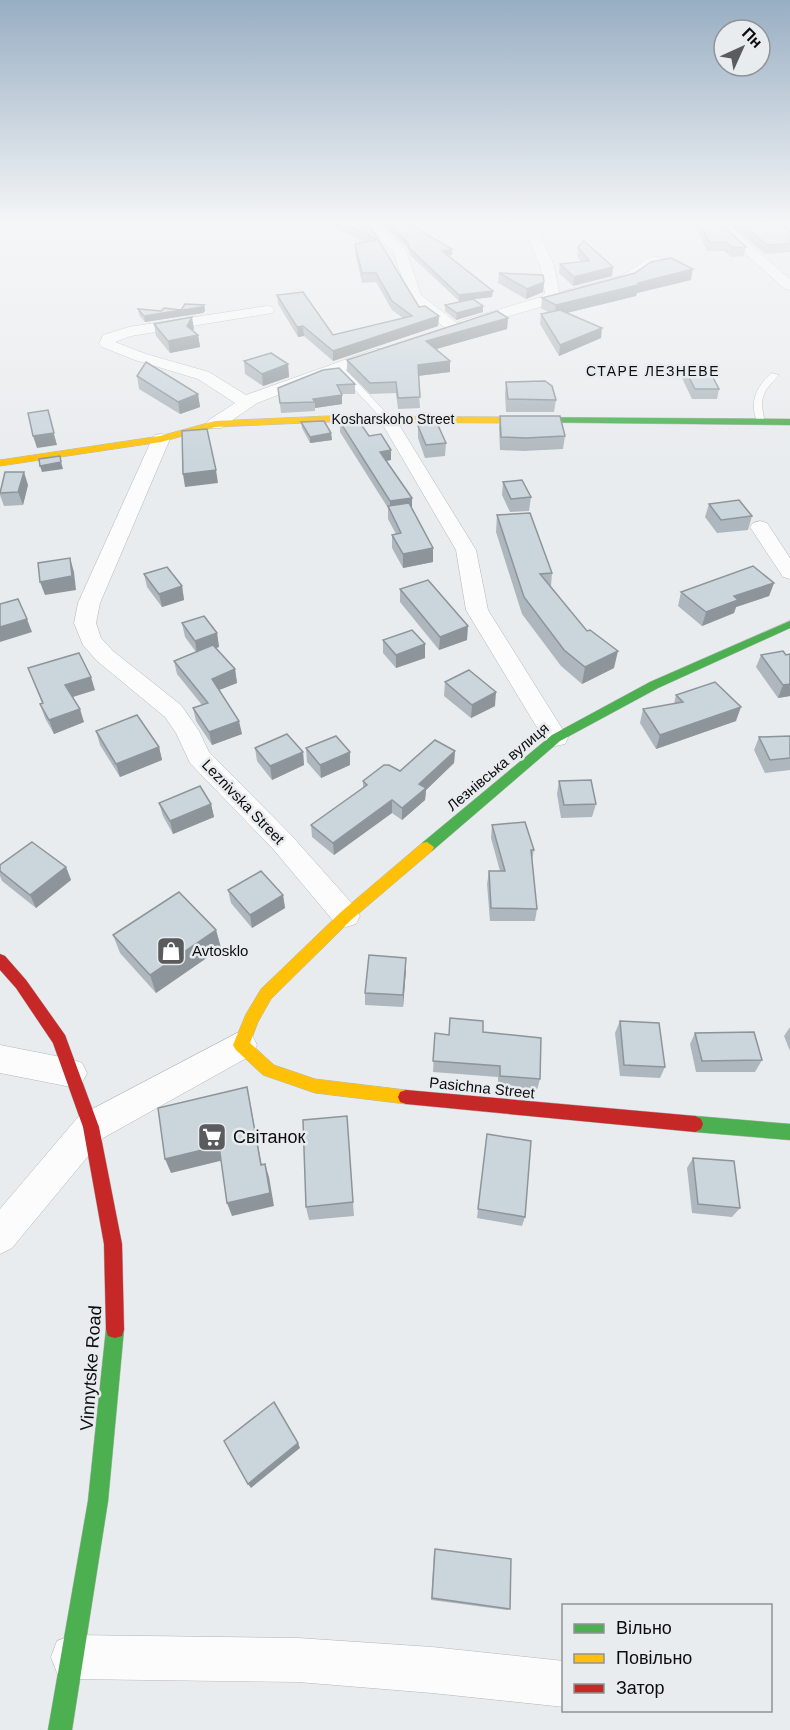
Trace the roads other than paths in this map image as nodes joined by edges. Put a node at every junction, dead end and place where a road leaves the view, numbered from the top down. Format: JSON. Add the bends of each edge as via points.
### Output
{"nodes":[{"id":1,"x":420,"y":302,"type":"edge"},
{"id":2,"x":540,"y":302,"type":"edge"},
{"id":3,"x":267,"y":310,"type":"dead end"},
{"id":4,"x":396,"y":346,"type":"edge"},
{"id":5,"x":339,"y":368,"type":"junction"},
{"id":6,"x":775,"y":375,"type":"dead end"},
{"id":7,"x":245,"y":402,"type":"junction"},
{"id":8,"x":388,"y":420,"type":"junction"},
{"id":9,"x":761,"y":422,"type":"junction"},
{"id":10,"x":790,"y":422,"type":"edge"},
{"id":11,"x":215,"y":424,"type":"junction"},
{"id":12,"x":161,"y":439,"type":"junction"},
{"id":13,"x":0,"y":463,"type":"edge"},
{"id":14,"x":760,"y":527,"type":"dead end"},
{"id":15,"x":790,"y":573,"type":"edge"},
{"id":16,"x":790,"y":624,"type":"edge"},
{"id":17,"x":556,"y":738,"type":"junction"},
{"id":18,"x":346,"y":916,"type":"junction"},
{"id":19,"x":0,"y":960,"type":"edge"},
{"id":20,"x":241,"y":1045,"type":"junction"},
{"id":21,"x":0,"y":1059,"type":"edge"},
{"id":22,"x":71,"y":1073,"type":"junction"},
{"id":23,"x":91,"y":1127,"type":"junction"},
{"id":24,"x":790,"y":1132,"type":"edge"},
{"id":25,"x":0,"y":1236,"type":"edge"},
{"id":26,"x":73,"y":1657,"type":"junction"},
{"id":27,"x":562,"y":1684,"type":"edge"},
{"id":28,"x":60,"y":1730,"type":"edge"}],
"edges":[{"from":1,"to":2,"type":"street","via":[[448,330]]},
{"from":3,"to":7,"type":"street","via":[[108,338],[107,344],[119,350],[197,373]]},
{"from":4,"to":5,"type":"street"},
{"from":5,"to":7,"type":"street"},
{"from":5,"to":8,"type":"lane"},
{"from":6,"to":9,"type":"lane","via":[[759,391]]},
{"from":7,"to":11,"type":"street"},
{"from":8,"to":9,"type":"street","name":"Kosharskoho Street"},
{"from":8,"to":11,"type":"street","name":"Kosharskoho Street"},
{"from":8,"to":17,"type":"street","via":[[466,549],[477,610]]},
{"from":9,"to":10,"type":"street","name":"Kosharskoho Street"},
{"from":11,"to":12,"type":"street","name":"Kosharskoho Street"},
{"from":12,"to":13,"type":"street","name":"Kosharskoho Street"},
{"from":12,"to":18,"type":"street","name":"Leznivska Street","via":[[89,603],[85,623],[105,656],[173,711],[199,757],[282,842]]},
{"from":14,"to":15,"type":"street"},
{"from":16,"to":17,"type":"street","name":"Лезнівська вулиця","via":[[654,685]]},
{"from":17,"to":18,"type":"street","name":"Лезнівська вулиця"},
{"from":18,"to":20,"type":"street","name":"Лезнівська вулиця","via":[[266,994]]},
{"from":19,"to":22,"type":"street","name":"Vinnytske Road","via":[[60,1040]]},
{"from":20,"to":23,"type":"street"},
{"from":20,"to":24,"type":"street","name":"Pasichna Street","via":[[269,1071],[315,1086],[485,1106]]},
{"from":21,"to":22,"type":"street"},
{"from":22,"to":23,"type":"street","name":"Vinnytske Road"},
{"from":23,"to":25,"type":"street"},
{"from":23,"to":26,"type":"street","name":"Vinnytske Road","via":[[113,1244],[115,1338],[98,1501]]},
{"from":26,"to":27,"type":"street","via":[[298,1660]]},
{"from":26,"to":28,"type":"street","name":"Vinnytske Road"}]}
